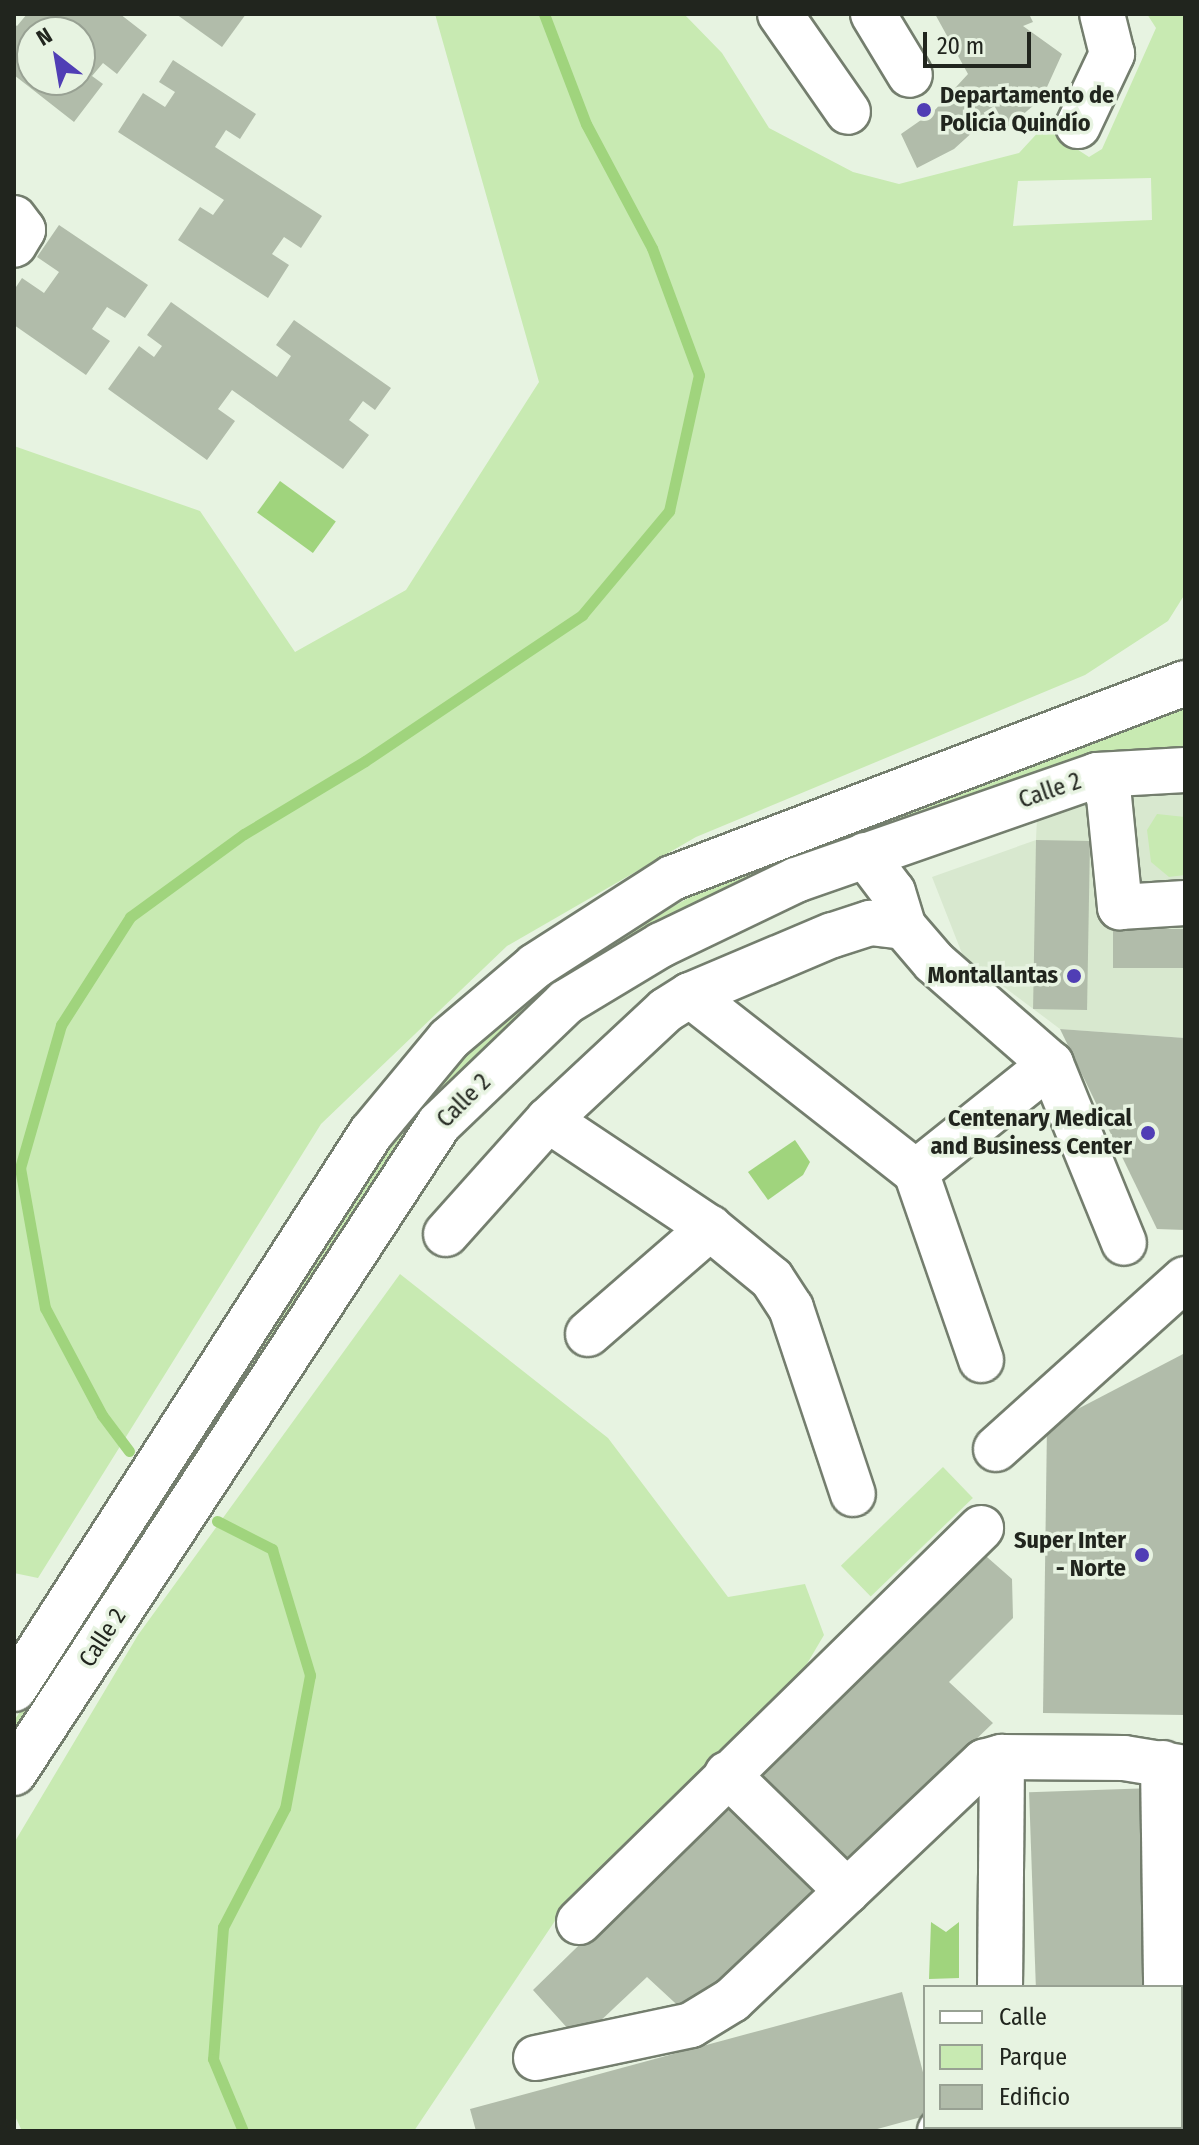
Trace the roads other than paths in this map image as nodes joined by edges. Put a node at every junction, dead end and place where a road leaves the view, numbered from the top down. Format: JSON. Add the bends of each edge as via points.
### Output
{"nodes":[{"id":1,"x":780,"y":14,"type":"edge"},
{"id":2,"x":873,"y":14,"type":"edge"},
{"id":3,"x":1102,"y":14,"type":"edge"},
{"id":4,"x":910,"y":75,"type":"dead end"},
{"id":5,"x":848,"y":112,"type":"dead end"},
{"id":6,"x":1078,"y":126,"type":"dead end"},
{"id":7,"x":14,"y":218,"type":"edge"},
{"id":8,"x":14,"y":245,"type":"edge"},
{"id":9,"x":1185,"y":683,"type":"edge"},
{"id":10,"x":1185,"y":770,"type":"edge"},
{"id":11,"x":1097,"y":775,"type":"junction"},
{"id":12,"x":865,"y":855,"type":"junction"},
{"id":13,"x":1185,"y":903,"type":"edge"},
{"id":14,"x":904,"y":927,"type":"junction"},
{"id":15,"x":690,"y":995,"type":"junction"},
{"id":16,"x":1051,"y":1064,"type":"junction"},
{"id":17,"x":548,"y":1120,"type":"junction"},
{"id":18,"x":916,"y":1172,"type":"junction"},
{"id":19,"x":710,"y":1228,"type":"junction"},
{"id":20,"x":446,"y":1234,"type":"dead end"},
{"id":21,"x":1124,"y":1243,"type":"dead end"},
{"id":22,"x":1185,"y":1279,"type":"edge"},
{"id":23,"x":588,"y":1334,"type":"dead end"},
{"id":24,"x":981,"y":1360,"type":"dead end"},
{"id":25,"x":996,"y":1449,"type":"dead end"},
{"id":26,"x":853,"y":1494,"type":"dead end"},
{"id":27,"x":981,"y":1528,"type":"dead end"},
{"id":28,"x":14,"y":1689,"type":"edge"},
{"id":29,"x":1002,"y":1757,"type":"junction"},
{"id":30,"x":1174,"y":1766,"type":"edge"},
{"id":31,"x":14,"y":1773,"type":"edge"},
{"id":32,"x":727,"y":1774,"type":"junction"},
{"id":33,"x":847,"y":1891,"type":"junction"},
{"id":34,"x":579,"y":1922,"type":"dead end"},
{"id":35,"x":1000,"y":1985,"type":"edge"},
{"id":36,"x":1166,"y":1985,"type":"edge"},
{"id":37,"x":536,"y":2058,"type":"dead end"}],
"edges":[{"from":1,"to":5,"type":"main road"},
{"from":2,"to":4,"type":"main road"},
{"from":3,"to":6,"type":"main road","via":[[1112,54]]},
{"from":7,"to":8,"type":"main road","via":[[23,230]]},
{"from":9,"to":28,"type":"main road","name":"Calle 2","via":[[672,878],[535,966],[449,1039],[371,1133]]},
{"from":10,"to":11,"type":"main road","name":"Calle 2"},
{"from":11,"to":12,"type":"main road","name":"Calle 2"},
{"from":11,"to":13,"type":"main road","via":[[1109,797],[1120,907]]},
{"from":12,"to":14,"type":"main road","via":[[893,892]]},
{"from":12,"to":31,"type":"main road","name":"Calle 2","via":[[796,880],[661,945],[566,1002],[439,1124]]},
{"from":14,"to":15,"type":"main road","via":[[870,923],[832,935]]},
{"from":14,"to":16,"type":"main road","via":[[934,962]]},
{"from":15,"to":17,"type":"main road"},
{"from":15,"to":18,"type":"main road"},
{"from":16,"to":18,"type":"main road"},
{"from":16,"to":21,"type":"main road"},
{"from":17,"to":19,"type":"main road"},
{"from":17,"to":20,"type":"main road"},
{"from":18,"to":24,"type":"main road"},
{"from":19,"to":23,"type":"main road"},
{"from":19,"to":26,"type":"main road","via":[[772,1279],[791,1308]]},
{"from":22,"to":25,"type":"main road"},
{"from":27,"to":32,"type":"main road"},
{"from":29,"to":30,"type":"main road","via":[[1124,1758]]},
{"from":29,"to":33,"type":"main road","via":[[966,1775]]},
{"from":29,"to":35,"type":"main road"},
{"from":30,"to":36,"type":"main road"},
{"from":32,"to":33,"type":"main road"},
{"from":32,"to":34,"type":"main road"},
{"from":33,"to":37,"type":"main road","via":[[732,2000],[691,2025]]}]}
